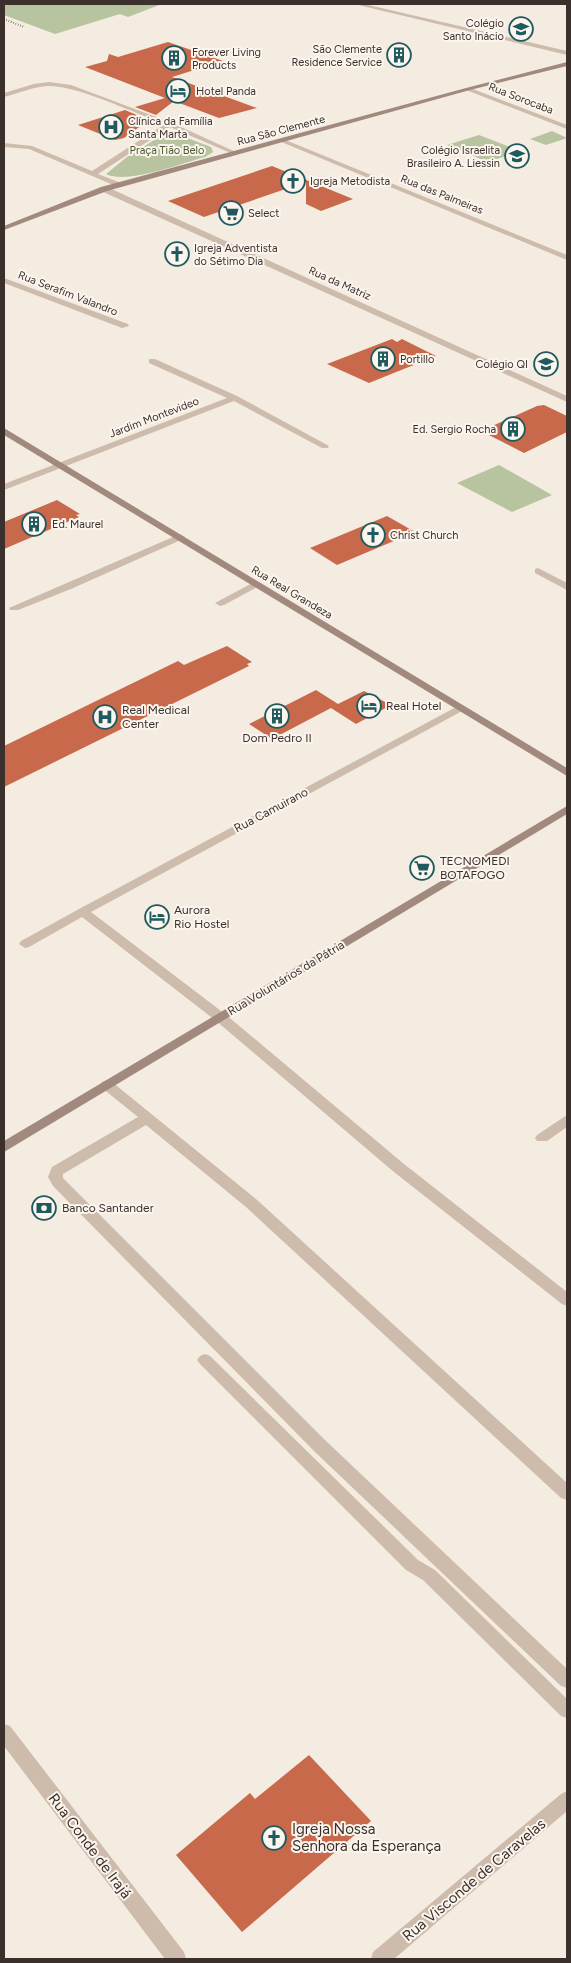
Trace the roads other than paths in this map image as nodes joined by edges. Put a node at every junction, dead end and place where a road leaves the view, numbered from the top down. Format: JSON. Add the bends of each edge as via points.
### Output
{"nodes":[{"id":1,"x":357,"y":4,"type":"edge"},
{"id":2,"x":567,"y":53,"type":"edge"},
{"id":3,"x":567,"y":64,"type":"edge"},
{"id":4,"x":468,"y":89,"type":"junction"},
{"id":5,"x":4,"y":95,"type":"edge"},
{"id":6,"x":170,"y":124,"type":"junction"},
{"id":7,"x":567,"y":127,"type":"edge"},
{"id":8,"x":4,"y":136,"type":"edge"},
{"id":9,"x":281,"y":140,"type":"junction"},
{"id":10,"x":4,"y":145,"type":"edge"},
{"id":11,"x":30,"y":147,"type":"junction"},
{"id":12,"x":235,"y":153,"type":"junction"},
{"id":13,"x":93,"y":174,"type":"junction"},
{"id":14,"x":118,"y":184,"type":"junction"},
{"id":15,"x":104,"y":188,"type":"junction"},
{"id":16,"x":4,"y":228,"type":"edge"},
{"id":17,"x":567,"y":258,"type":"edge"},
{"id":18,"x":4,"y":280,"type":"edge"},
{"id":19,"x":125,"y":326,"type":"dead end"},
{"id":20,"x":152,"y":361,"type":"dead end"},
{"id":21,"x":234,"y":398,"type":"junction"},
{"id":22,"x":567,"y":399,"type":"edge"},
{"id":23,"x":4,"y":432,"type":"edge"},
{"id":24,"x":325,"y":446,"type":"dead end"},
{"id":25,"x":59,"y":464,"type":"junction"},
{"id":26,"x":4,"y":486,"type":"edge"},
{"id":27,"x":180,"y":537,"type":"junction"},
{"id":28,"x":538,"y":571,"type":"dead end"},
{"id":29,"x":256,"y":584,"type":"junction"},
{"id":30,"x":567,"y":586,"type":"edge"},
{"id":31,"x":220,"y":603,"type":"dead end"},
{"id":32,"x":14,"y":608,"type":"dead end"},
{"id":33,"x":460,"y":708,"type":"junction"},
{"id":34,"x":567,"y":773,"type":"edge"},
{"id":35,"x":567,"y":809,"type":"edge"},
{"id":36,"x":83,"y":912,"type":"junction"},
{"id":37,"x":25,"y":944,"type":"dead end"},
{"id":38,"x":220,"y":1017,"type":"junction"},
{"id":39,"x":107,"y":1085,"type":"junction"},
{"id":40,"x":147,"y":1118,"type":"junction"},
{"id":41,"x":567,"y":1120,"type":"edge"},
{"id":42,"x":542,"y":1138,"type":"dead end"},
{"id":43,"x":4,"y":1147,"type":"edge"},
{"id":44,"x":567,"y":1300,"type":"edge"},
{"id":45,"x":205,"y":1360,"type":"dead end"},
{"id":46,"x":567,"y":1493,"type":"edge"},
{"id":47,"x":567,"y":1680,"type":"edge"},
{"id":48,"x":567,"y":1710,"type":"edge"},
{"id":49,"x":4,"y":1732,"type":"edge"},
{"id":50,"x":567,"y":1800,"type":"edge"},
{"id":51,"x":177,"y":1959,"type":"edge"},
{"id":52,"x":380,"y":1959,"type":"edge"}],
"edges":[{"from":1,"to":2,"type":"street"},
{"from":3,"to":4,"type":"main road","name":"Rua São Clemente"},
{"from":4,"to":7,"type":"street","name":"Rua Sorocaba"},
{"from":4,"to":9,"type":"main road","name":"Rua São Clemente"},
{"from":5,"to":6,"type":"street","via":[[34,86],[69,86]]},
{"from":6,"to":12,"type":"street"},
{"from":6,"to":13,"type":"street"},
{"from":8,"to":11,"type":"street"},
{"from":9,"to":12,"type":"main road","name":"Rua São Clemente"},
{"from":9,"to":17,"type":"street","name":"Rua das Palmeiras"},
{"from":10,"to":11,"type":"street"},
{"from":11,"to":13,"type":"street"},
{"from":12,"to":14,"type":"main road","name":"Rua São Clemente"},
{"from":13,"to":14,"type":"street"},
{"from":14,"to":15,"type":"main road","name":"Rua São Clemente"},
{"from":15,"to":16,"type":"main road","name":"Rua São Clemente"},
{"from":15,"to":22,"type":"street","name":"Rua da Matriz"},
{"from":18,"to":19,"type":"street","name":"Rua Serafim Valandro"},
{"from":20,"to":21,"type":"street"},
{"from":21,"to":24,"type":"street"},
{"from":21,"to":25,"type":"street","name":"Jardim Montevideo"},
{"from":23,"to":25,"type":"main road","name":"Rua Real Grandeza"},
{"from":25,"to":26,"type":"street","name":"Jardim Montevideo"},
{"from":25,"to":27,"type":"main road","name":"Rua Real Grandeza"},
{"from":27,"to":29,"type":"main road","name":"Rua Real Grandeza"},
{"from":27,"to":32,"type":"street"},
{"from":28,"to":30,"type":"street"},
{"from":29,"to":31,"type":"street"},
{"from":29,"to":33,"type":"main road","name":"Rua Real Grandeza"},
{"from":33,"to":34,"type":"main road","name":"Rua Real Grandeza"},
{"from":33,"to":36,"type":"street","name":"Rua Camuirano"},
{"from":35,"to":38,"type":"main road","name":"Rua Voluntários da Pátria"},
{"from":36,"to":37,"type":"street","name":"Rua Camuirano"},
{"from":36,"to":38,"type":"street"},
{"from":38,"to":39,"type":"main road","name":"Rua Voluntários da Pátria"},
{"from":38,"to":44,"type":"street","via":[[400,1168]]},
{"from":39,"to":40,"type":"street"},
{"from":39,"to":43,"type":"main road","name":"Rua Voluntários da Pátria"},
{"from":40,"to":46,"type":"street","via":[[251,1203]]},
{"from":40,"to":47,"type":"street","via":[[57,1172],[54,1176],[58,1182],[320,1446]]},
{"from":41,"to":42,"type":"street"},
{"from":45,"to":48,"type":"street","via":[[412,1565],[429,1575]]},
{"from":49,"to":51,"type":"street","name":"Rua Conde de Irajá"},
{"from":50,"to":52,"type":"street","name":"Rua Visconde de Caravelas"}]}
